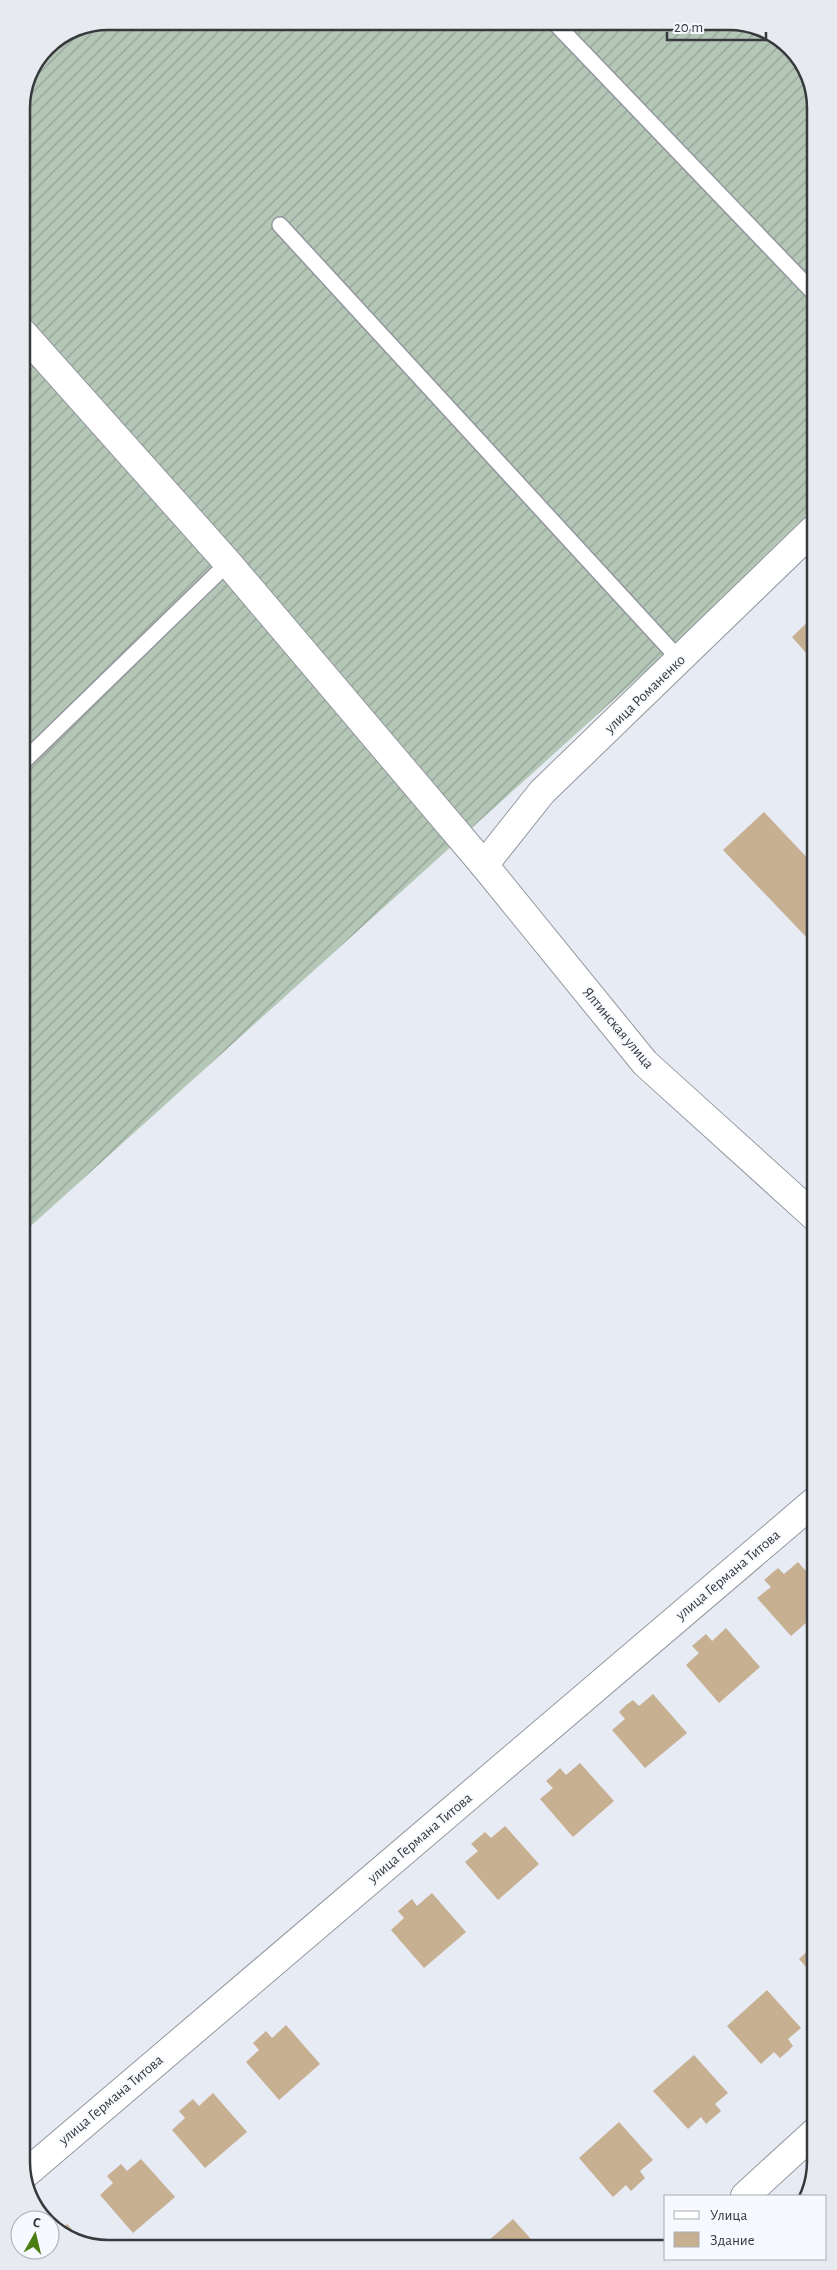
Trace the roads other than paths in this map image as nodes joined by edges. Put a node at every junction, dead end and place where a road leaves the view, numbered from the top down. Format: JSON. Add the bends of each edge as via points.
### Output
{"nodes":[{"id":1,"x":562,"y":30,"type":"edge"},
{"id":2,"x":280,"y":226,"type":"dead end"},
{"id":3,"x":807,"y":286,"type":"edge"},
{"id":4,"x":30,"y":341,"type":"edge"},
{"id":5,"x":807,"y":536,"type":"edge"},
{"id":6,"x":228,"y":563,"type":"junction"},
{"id":7,"x":680,"y":660,"type":"junction"},
{"id":8,"x":30,"y":755,"type":"edge"},
{"id":9,"x":484,"y":865,"type":"junction"},
{"id":10,"x":807,"y":1210,"type":"edge"},
{"id":11,"x":807,"y":1508,"type":"edge"},
{"id":12,"x":807,"y":2139,"type":"edge"},
{"id":13,"x":31,"y":2168,"type":"edge"},
{"id":14,"x":746,"y":2195,"type":"edge"}],
"edges":[{"from":1,"to":3,"type":"lane"},
{"from":2,"to":7,"type":"lane"},
{"from":4,"to":6,"type":"street","name":"Ялтинская улица"},
{"from":5,"to":7,"type":"street","name":"улица Романенко"},
{"from":6,"to":8,"type":"lane"},
{"from":6,"to":9,"type":"street","name":"Ялтинская улица"},
{"from":7,"to":9,"type":"street","name":"улица Романенко","via":[[542,792]]},
{"from":9,"to":10,"type":"street","name":"Ялтинская улица","via":[[645,1063]]},
{"from":11,"to":13,"type":"street","name":"улица Германа Титова"},
{"from":12,"to":14,"type":"street"}]}
